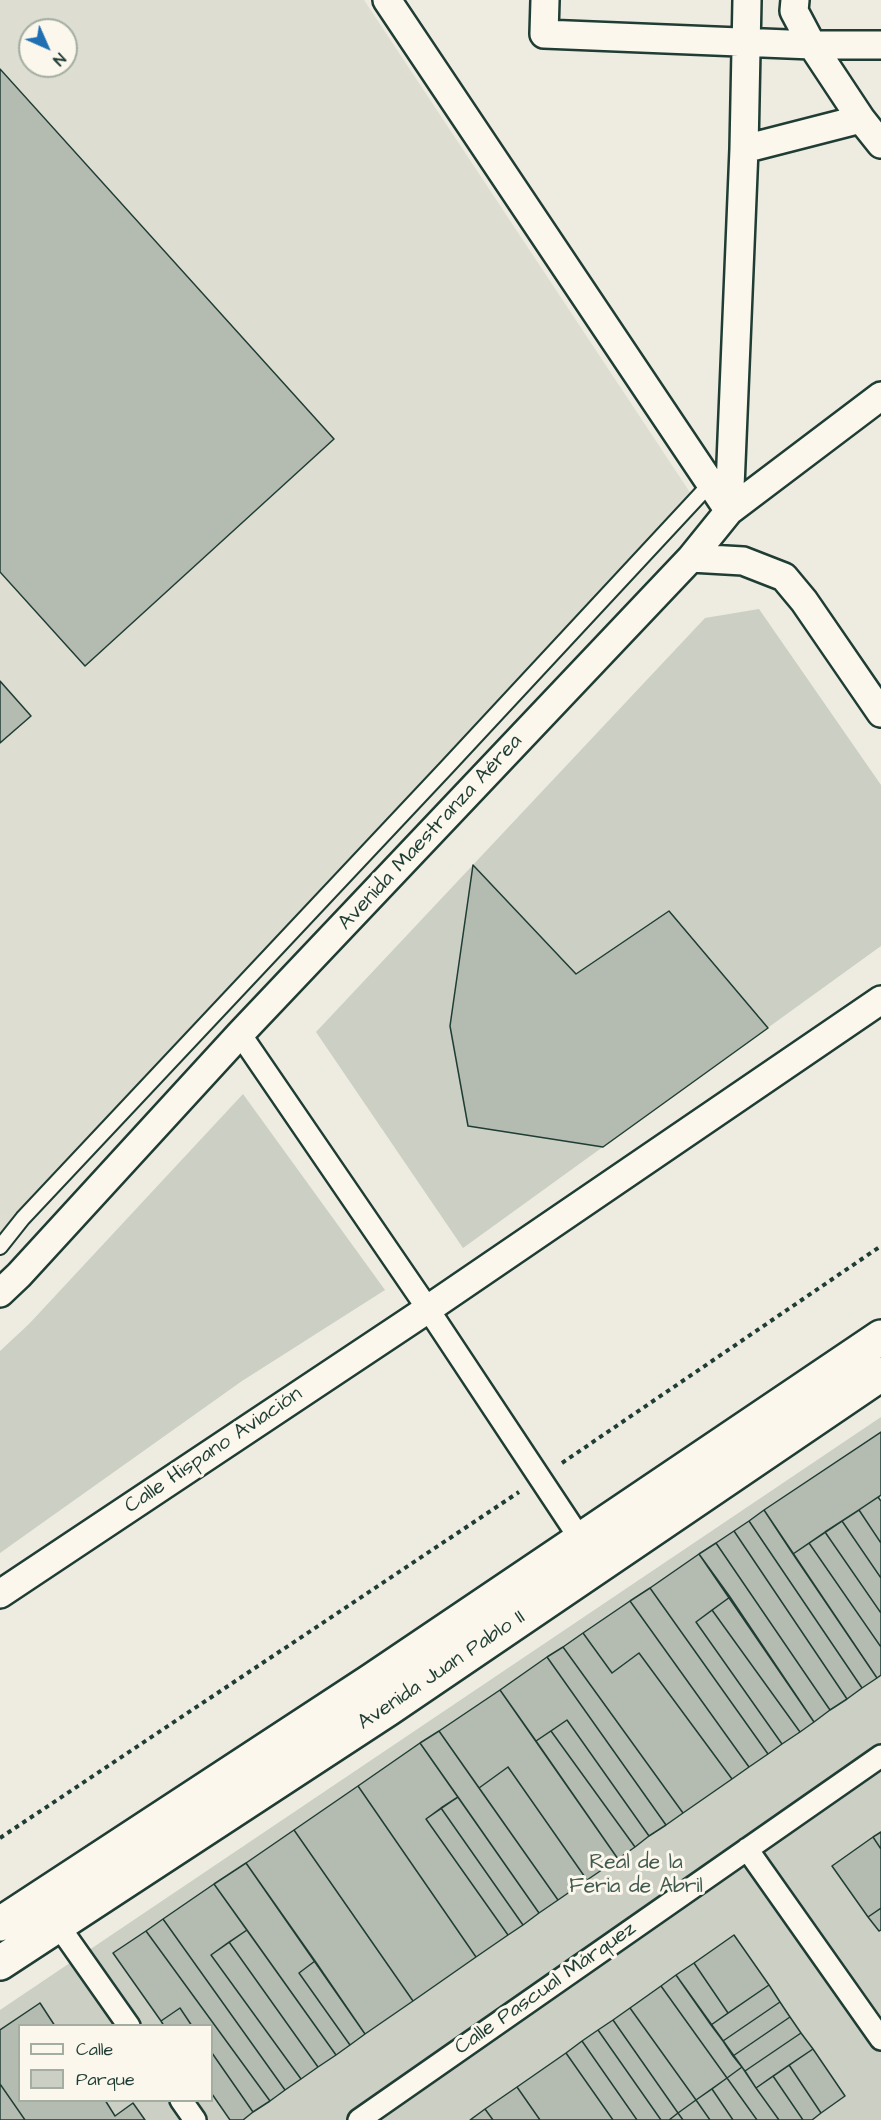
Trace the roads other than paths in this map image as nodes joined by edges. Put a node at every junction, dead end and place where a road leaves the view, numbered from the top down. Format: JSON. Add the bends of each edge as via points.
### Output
{"nodes":[{"id":1,"x":387,"y":0,"type":"edge"},
{"id":2,"x":546,"y":0,"type":"edge"},
{"id":3,"x":747,"y":0,"type":"edge"},
{"id":4,"x":795,"y":0,"type":"edge"},
{"id":5,"x":746,"y":43,"type":"junction"},
{"id":6,"x":812,"y":45,"type":"junction"},
{"id":7,"x":881,"y":45,"type":"edge"},
{"id":8,"x":861,"y":119,"type":"junction"},
{"id":9,"x":881,"y":144,"type":"edge"},
{"id":10,"x":744,"y":149,"type":"junction"},
{"id":11,"x":881,"y":396,"type":"edge"},
{"id":12,"x":711,"y":483,"type":"junction"},
{"id":13,"x":729,"y":511,"type":"junction"},
{"id":14,"x":691,"y":558,"type":"junction"},
{"id":15,"x":881,"y":713,"type":"edge"},
{"id":16,"x":881,"y":1000,"type":"edge"},
{"id":17,"x":240,"y":1035,"type":"junction"},
{"id":18,"x":0,"y":1247,"type":"edge"},
{"id":19,"x":0,"y":1293,"type":"edge"},
{"id":20,"x":428,"y":1309,"type":"junction"},
{"id":21,"x":881,"y":1337,"type":"edge"},
{"id":22,"x":881,"y":1374,"type":"edge"},
{"id":23,"x":580,"y":1540,"type":"junction"},
{"id":24,"x":0,"y":1594,"type":"edge"},
{"id":25,"x":881,"y":1756,"type":"edge"},
{"id":26,"x":747,"y":1849,"type":"junction"},
{"id":27,"x":0,"y":1924,"type":"edge"},
{"id":28,"x":58,"y":1925,"type":"junction"},
{"id":29,"x":0,"y":1964,"type":"edge"},
{"id":30,"x":128,"y":2024,"type":"edge"},
{"id":31,"x":881,"y":2039,"type":"edge"},
{"id":32,"x":182,"y":2102,"type":"edge"},
{"id":33,"x":195,"y":2120,"type":"edge"},
{"id":34,"x":359,"y":2120,"type":"edge"}],
"edges":[{"from":1,"to":12,"type":"street"},
{"from":2,"to":5,"type":"street","via":[[544,34]]},
{"from":3,"to":5,"type":"street"},
{"from":4,"to":6,"type":"street","via":[[794,11]]},
{"from":5,"to":6,"type":"street"},
{"from":5,"to":10,"type":"street"},
{"from":6,"to":7,"type":"street"},
{"from":6,"to":8,"type":"street"},
{"from":8,"to":9,"type":"street"},
{"from":8,"to":10,"type":"street"},
{"from":10,"to":13,"type":"street"},
{"from":11,"to":13,"type":"street","name":"Avenida Maestranza Aérea"},
{"from":12,"to":13,"type":"street"},
{"from":12,"to":18,"type":"lane"},
{"from":13,"to":14,"type":"street","name":"Avenida Maestranza Aérea"},
{"from":14,"to":15,"type":"street","via":[[743,561],[784,577]]},
{"from":14,"to":17,"type":"street","name":"Avenida Maestranza Aérea"},
{"from":16,"to":20,"type":"street","name":"Calle Hispano Aviación"},
{"from":17,"to":19,"type":"street","name":"Avenida Maestranza Aérea"},
{"from":17,"to":20,"type":"street"},
{"from":20,"to":23,"type":"street"},
{"from":20,"to":24,"type":"street","name":"Calle Hispano Aviación"},
{"from":21,"to":23,"type":"main road","name":"Avenida Juan Pablo II"},
{"from":22,"to":28,"type":"main road","name":"Avenida Juan Pablo II","via":[[388,1709]]},
{"from":23,"to":27,"type":"main road","name":"Avenida Juan Pablo II"},
{"from":25,"to":26,"type":"street","name":"Calle Pascual Márquez"},
{"from":26,"to":31,"type":"street"},
{"from":26,"to":34,"type":"street","name":"Calle Pascual Márquez"},
{"from":28,"to":29,"type":"main road","name":"Avenida Juan Pablo II"},
{"from":28,"to":30,"type":"street"},
{"from":32,"to":33,"type":"street"}]}
